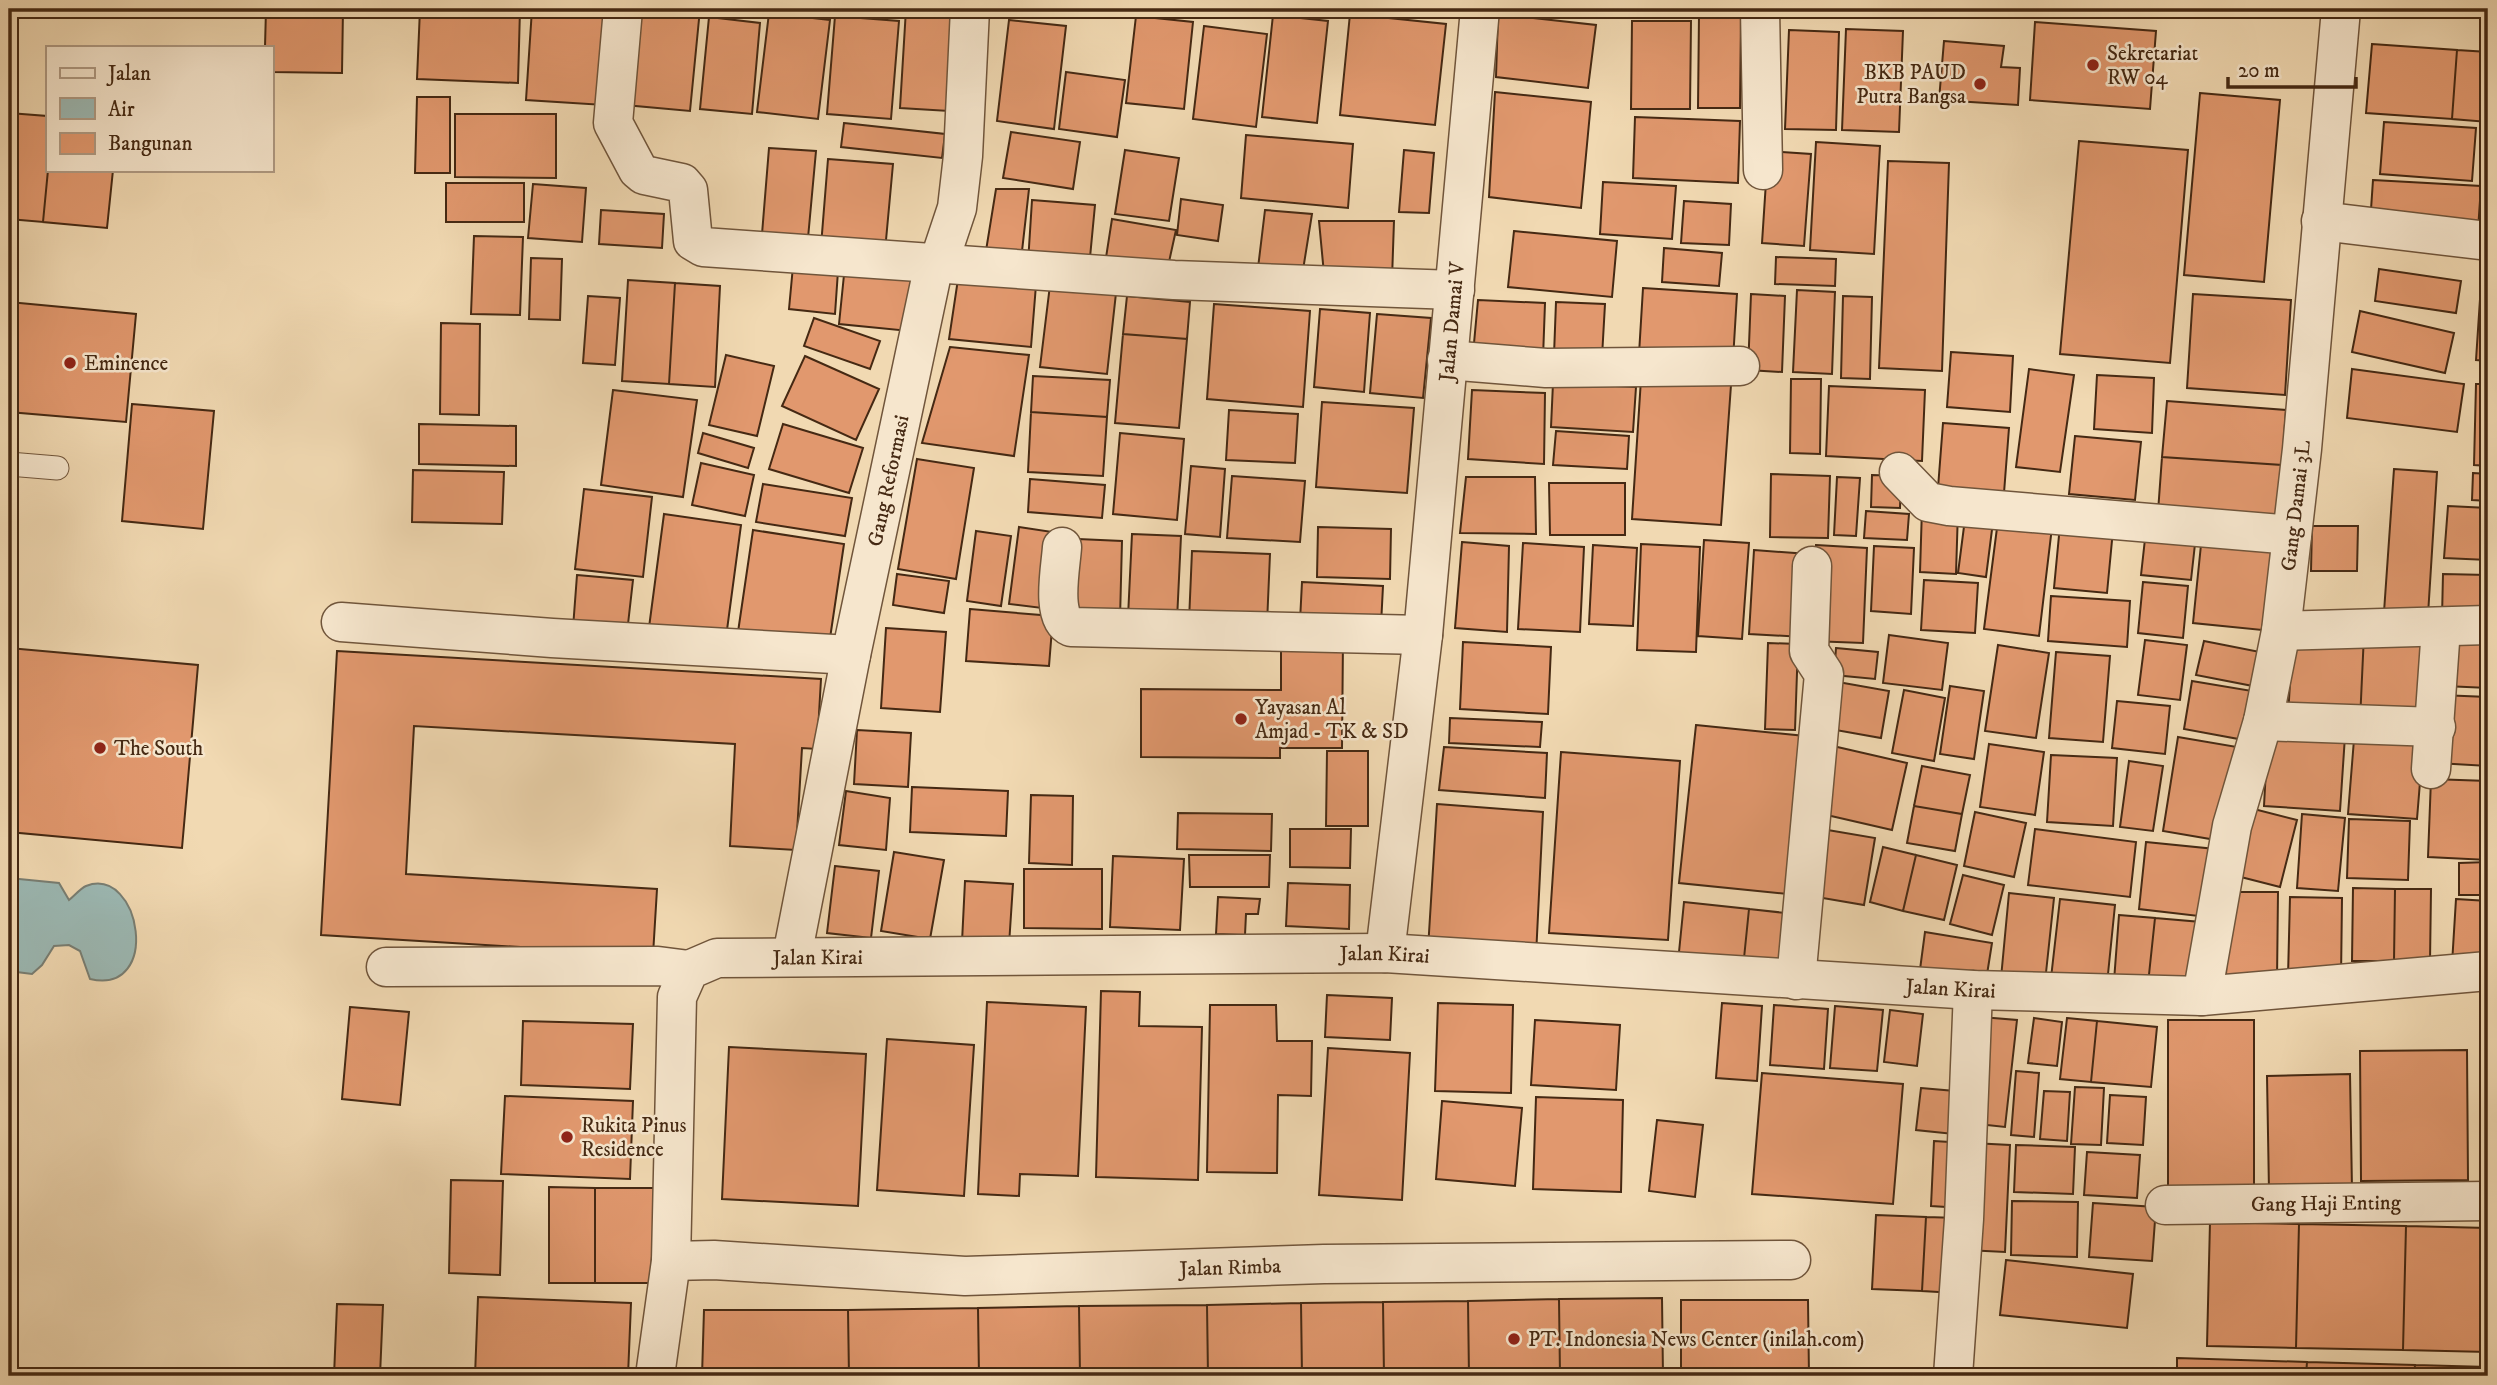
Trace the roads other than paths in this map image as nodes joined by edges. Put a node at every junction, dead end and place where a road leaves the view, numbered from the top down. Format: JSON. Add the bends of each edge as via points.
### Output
{"nodes":[{"id":1,"x":623,"y":9,"type":"edge"},
{"id":2,"x":970,"y":9,"type":"edge"},
{"id":3,"x":1480,"y":9,"type":"edge"},
{"id":4,"x":1760,"y":9,"type":"edge"},
{"id":5,"x":2341,"y":9,"type":"edge"},
{"id":6,"x":1763,"y":170,"type":"dead end"},
{"id":7,"x":2321,"y":221,"type":"junction"},
{"id":8,"x":2488,"y":241,"type":"edge"},
{"id":9,"x":938,"y":265,"type":"junction"},
{"id":10,"x":1455,"y":290,"type":"junction"},
{"id":11,"x":1447,"y":360,"type":"junction"},
{"id":12,"x":1740,"y":366,"type":"dead end"},
{"id":13,"x":9,"y":464,"type":"edge"},
{"id":14,"x":57,"y":468,"type":"dead end"},
{"id":15,"x":1899,"y":472,"type":"dead end"},
{"id":16,"x":2292,"y":535,"type":"junction"},
{"id":17,"x":1062,"y":547,"type":"dead end"},
{"id":18,"x":1812,"y":566,"type":"dead end"},
{"id":19,"x":341,"y":622,"type":"dead end"},
{"id":20,"x":2488,"y":625,"type":"edge"},
{"id":21,"x":2441,"y":628,"type":"junction"},
{"id":22,"x":2281,"y":631,"type":"junction"},
{"id":23,"x":1423,"y":635,"type":"junction"},
{"id":24,"x":851,"y":654,"type":"junction"},
{"id":25,"x":2263,"y":721,"type":"junction"},
{"id":26,"x":2436,"y":727,"type":"junction"},
{"id":27,"x":2431,"y":769,"type":"dead end"},
{"id":28,"x":1385,"y":953,"type":"junction"},
{"id":29,"x":792,"y":956,"type":"junction"},
{"id":30,"x":386,"y":967,"type":"dead end"},
{"id":31,"x":689,"y":970,"type":"junction"},
{"id":32,"x":2488,"y":971,"type":"edge"},
{"id":33,"x":1796,"y":980,"type":"junction"},
{"id":34,"x":1973,"y":990,"type":"junction"},
{"id":35,"x":2202,"y":996,"type":"junction"},
{"id":36,"x":2488,"y":1201,"type":"edge"},
{"id":37,"x":2165,"y":1205,"type":"dead end"},
{"id":38,"x":1791,"y":1260,"type":"dead end"},
{"id":39,"x":671,"y":1261,"type":"junction"},
{"id":40,"x":655,"y":1376,"type":"edge"},
{"id":41,"x":1953,"y":1376,"type":"edge"}],
"edges":[{"from":1,"to":9,"type":"street","via":[[613,123],[638,170],[682,183],[688,190],[696,244]]},
{"from":2,"to":9,"type":"street","name":"Gang Reformasi","via":[[957,208]]},
{"from":3,"to":10,"type":"street","name":"Jalan Damai V"},
{"from":4,"to":6,"type":"street"},
{"from":5,"to":7,"type":"street","name":"Gang Damai 3L"},
{"from":7,"to":8,"type":"street"},
{"from":7,"to":16,"type":"street","name":"Gang Damai 3L"},
{"from":9,"to":10,"type":"street","via":[[1174,280]]},
{"from":9,"to":24,"type":"street","name":"Gang Reformasi","via":[[934,264]]},
{"from":10,"to":11,"type":"street","name":"Jalan Damai V"},
{"from":11,"to":12,"type":"street","via":[[1546,368]]},
{"from":11,"to":23,"type":"street","name":"Jalan Damai V"},
{"from":13,"to":14,"type":"lane"},
{"from":15,"to":16,"type":"street","via":[[1928,502],[1949,506]]},
{"from":16,"to":22,"type":"street","name":"Gang Damai 3L"},
{"from":17,"to":23,"type":"street","via":[[1058,612],[1071,627]]},
{"from":18,"to":33,"type":"street","via":[[1809,651],[1824,674]]},
{"from":19,"to":24,"type":"street"},
{"from":20,"to":21,"type":"street"},
{"from":21,"to":22,"type":"street"},
{"from":21,"to":26,"type":"street"},
{"from":22,"to":25,"type":"street","name":"Gang Damai 3L"},
{"from":23,"to":28,"type":"street","name":"Jalan Damai V"},
{"from":24,"to":29,"type":"street","name":"Gang Reformasi"},
{"from":25,"to":26,"type":"street"},
{"from":25,"to":35,"type":"street","name":"Gang Damai 3L","via":[[2232,827]]},
{"from":26,"to":27,"type":"street"},
{"from":28,"to":29,"type":"street","name":"Jalan Kirai"},
{"from":28,"to":33,"type":"street","name":"Jalan Kirai"},
{"from":29,"to":31,"type":"street","name":"Jalan Kirai","via":[[717,958]]},
{"from":30,"to":31,"type":"street","via":[[658,965]]},
{"from":31,"to":39,"type":"street","via":[[677,997]]},
{"from":32,"to":35,"type":"street","name":"Jalan Kirai"},
{"from":33,"to":34,"type":"street","name":"Jalan Kirai"},
{"from":34,"to":35,"type":"street","name":"Jalan Kirai"},
{"from":34,"to":41,"type":"street"},
{"from":36,"to":37,"type":"street","name":"Gang Haji Enting"},
{"from":38,"to":39,"type":"street","name":"Jalan Rimba","via":[[1324,1264],[965,1276]]},
{"from":39,"to":40,"type":"street"}]}
